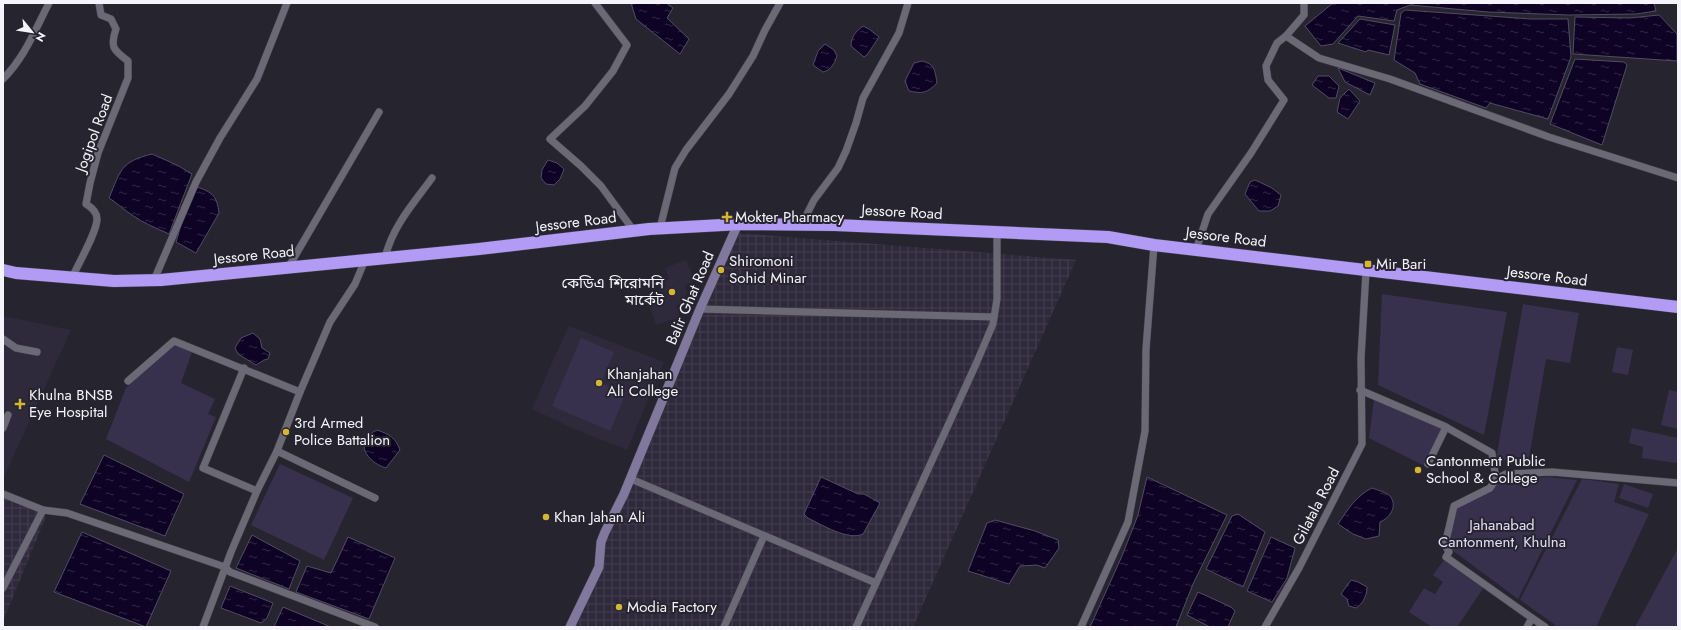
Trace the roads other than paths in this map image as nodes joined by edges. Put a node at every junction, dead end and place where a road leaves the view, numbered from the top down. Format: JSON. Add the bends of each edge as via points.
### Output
{"nodes":[{"id":1,"x":49,"y":3,"type":"edge"},
{"id":2,"x":99,"y":3,"type":"edge"},
{"id":3,"x":287,"y":3,"type":"edge"},
{"id":4,"x":595,"y":3,"type":"edge"},
{"id":5,"x":780,"y":3,"type":"edge"},
{"id":6,"x":908,"y":3,"type":"edge"},
{"id":7,"x":1304,"y":3,"type":"edge"},
{"id":8,"x":1286,"y":36,"type":"junction"},
{"id":9,"x":3,"y":79,"type":"edge"},
{"id":10,"x":379,"y":112,"type":"dead end"},
{"id":11,"x":432,"y":178,"type":"dead end"},
{"id":12,"x":1678,"y":178,"type":"edge"},
{"id":13,"x":740,"y":224,"type":"junction"},
{"id":14,"x":802,"y":224,"type":"junction"},
{"id":15,"x":660,"y":228,"type":"junction"},
{"id":16,"x":634,"y":231,"type":"junction"},
{"id":17,"x":997,"y":232,"type":"junction"},
{"id":18,"x":1154,"y":245,"type":"junction"},
{"id":19,"x":1196,"y":250,"type":"junction"},
{"id":20,"x":385,"y":258,"type":"junction"},
{"id":21,"x":365,"y":260,"type":"junction"},
{"id":22,"x":288,"y":268,"type":"junction"},
{"id":23,"x":3,"y":270,"type":"edge"},
{"id":24,"x":1366,"y":271,"type":"junction"},
{"id":25,"x":72,"y":278,"type":"junction"},
{"id":26,"x":154,"y":280,"type":"junction"},
{"id":27,"x":1678,"y":307,"type":"edge"},
{"id":28,"x":702,"y":309,"type":"junction"},
{"id":29,"x":994,"y":317,"type":"junction"},
{"id":30,"x":3,"y":339,"type":"edge"},
{"id":31,"x":37,"y":352,"type":"dead end"},
{"id":32,"x":244,"y":368,"type":"junction"},
{"id":33,"x":128,"y":381,"type":"dead end"},
{"id":34,"x":1360,"y":390,"type":"junction"},
{"id":35,"x":300,"y":392,"type":"junction"},
{"id":36,"x":8,"y":415,"type":"dead end"},
{"id":37,"x":1446,"y":427,"type":"junction"},
{"id":38,"x":3,"y":428,"type":"edge"},
{"id":39,"x":277,"y":451,"type":"junction"},
{"id":40,"x":1428,"y":464,"type":"dead end"},
{"id":41,"x":1496,"y":479,"type":"junction"},
{"id":42,"x":632,"y":480,"type":"junction"},
{"id":43,"x":1678,"y":483,"type":"edge"},
{"id":44,"x":257,"y":491,"type":"junction"},
{"id":45,"x":3,"y":494,"type":"edge"},
{"id":46,"x":375,"y":498,"type":"dead end"},
{"id":47,"x":43,"y":510,"type":"junction"},
{"id":48,"x":764,"y":536,"type":"junction"},
{"id":49,"x":225,"y":567,"type":"junction"},
{"id":50,"x":876,"y":583,"type":"junction"},
{"id":51,"x":3,"y":588,"type":"edge"},
{"id":52,"x":1532,"y":618,"type":"junction"},
{"id":53,"x":202,"y":627,"type":"edge"},
{"id":54,"x":375,"y":627,"type":"edge"},
{"id":55,"x":571,"y":627,"type":"edge"},
{"id":56,"x":724,"y":627,"type":"edge"},
{"id":57,"x":856,"y":627,"type":"edge"},
{"id":58,"x":1082,"y":627,"type":"edge"},
{"id":59,"x":1265,"y":627,"type":"edge"},
{"id":60,"x":1527,"y":627,"type":"edge"},
{"id":61,"x":1544,"y":627,"type":"edge"}],
"edges":[{"from":1,"to":9,"type":"street","via":[[16,66]]},
{"from":2,"to":25,"type":"street","name":"Jogipol Road","via":[[101,15],[111,19],[116,29],[112,41],[115,51],[128,61],[128,78],[98,153],[86,204],[93,208],[97,218]]},
{"from":3,"to":26,"type":"street","via":[[257,79],[196,182]]},
{"from":4,"to":16,"type":"street","via":[[627,45],[613,71],[585,106],[550,139],[601,186]]},
{"from":5,"to":15,"type":"street","via":[[764,30],[753,56],[729,94],[675,168]]},
{"from":6,"to":14,"type":"street","via":[[899,33],[863,98],[838,168],[814,200]]},
{"from":7,"to":8,"type":"street","via":[[1304,14]]},
{"from":8,"to":12,"type":"street","via":[[1319,58],[1390,79],[1549,137]]},
{"from":8,"to":19,"type":"street","via":[[1277,43],[1266,66],[1268,80],[1284,100],[1208,214]]},
{"from":10,"to":22,"type":"street"},
{"from":11,"to":20,"type":"street","via":[[394,231]]},
{"from":13,"to":14,"type":"highway","name":"Jessore Road"},
{"from":13,"to":15,"type":"highway","name":"Jessore Road"},
{"from":13,"to":28,"type":"street","name":"Balir Ghat Road"},
{"from":14,"to":17,"type":"highway","name":"Jessore Road"},
{"from":15,"to":16,"type":"highway","name":"Jessore Road"},
{"from":16,"to":20,"type":"highway","name":"Jessore Road"},
{"from":17,"to":18,"type":"highway","name":"Jessore Road","via":[[1108,237]]},
{"from":17,"to":29,"type":"street","via":[[997,299]]},
{"from":18,"to":19,"type":"highway","name":"Jessore Road"},
{"from":18,"to":58,"type":"street","via":[[1146,349],[1144,438],[1128,522]]},
{"from":19,"to":24,"type":"highway","name":"Jessore Road"},
{"from":20,"to":21,"type":"highway","name":"Jessore Road"},
{"from":21,"to":22,"type":"highway","name":"Jessore Road"},
{"from":21,"to":35,"type":"street","via":[[355,284],[330,322]]},
{"from":22,"to":26,"type":"highway","name":"Jessore Road"},
{"from":23,"to":25,"type":"highway","name":"Jessore Road"},
{"from":24,"to":27,"type":"highway","name":"Jessore Road"},
{"from":24,"to":34,"type":"street","name":"Gilatala Road"},
{"from":25,"to":26,"type":"highway","name":"Jessore Road"},
{"from":28,"to":29,"type":"street"},
{"from":28,"to":42,"type":"street","name":"Balir Ghat Road"},
{"from":29,"to":50,"type":"street","via":[[976,364]]},
{"from":30,"to":31,"type":"street","via":[[16,348]]},
{"from":32,"to":33,"type":"street","via":[[174,341]]},
{"from":32,"to":35,"type":"street"},
{"from":32,"to":44,"type":"street","via":[[203,468]]},
{"from":34,"to":37,"type":"street"},
{"from":34,"to":59,"type":"street","name":"Gilatala Road","via":[[1362,444],[1299,568]]},
{"from":35,"to":39,"type":"street"},
{"from":36,"to":38,"type":"street"},
{"from":37,"to":40,"type":"street"},
{"from":37,"to":41,"type":"street","via":[[1492,453]]},
{"from":39,"to":44,"type":"street"},
{"from":39,"to":46,"type":"street"},
{"from":41,"to":43,"type":"street","via":[[1506,474],[1552,472]]},
{"from":41,"to":52,"type":"street","via":[[1490,488],[1454,506],[1444,545],[1449,552],[1446,557]]},
{"from":42,"to":48,"type":"street"},
{"from":42,"to":55,"type":"street","name":"Balir Ghat Road","via":[[601,542],[599,567]]},
{"from":44,"to":49,"type":"street"},
{"from":45,"to":47,"type":"street"},
{"from":47,"to":49,"type":"street","via":[[67,513]]},
{"from":47,"to":51,"type":"street"},
{"from":48,"to":50,"type":"street"},
{"from":48,"to":56,"type":"street"},
{"from":49,"to":53,"type":"street"},
{"from":49,"to":54,"type":"street","via":[[230,572]]},
{"from":50,"to":57,"type":"street"},
{"from":52,"to":60,"type":"street"},
{"from":52,"to":61,"type":"street"}]}
